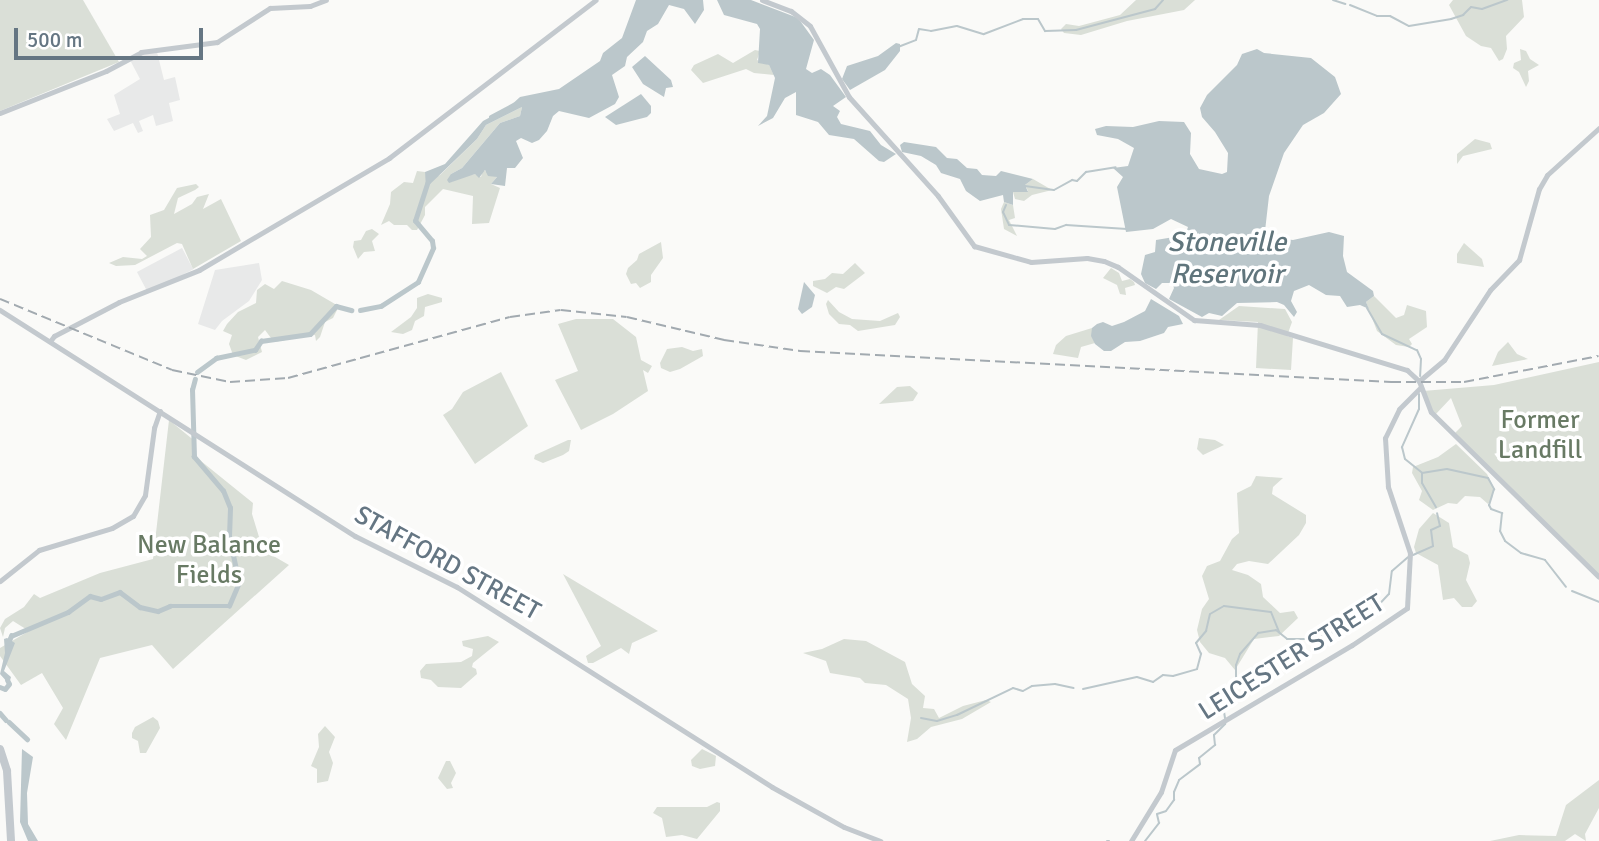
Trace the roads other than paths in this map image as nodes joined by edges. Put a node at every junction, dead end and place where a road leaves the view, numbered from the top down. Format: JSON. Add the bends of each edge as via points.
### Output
{"nodes":[{"id":1,"x":326,"y":0,"type":"edge"},
{"id":2,"x":596,"y":0,"type":"edge"},
{"id":3,"x":762,"y":0,"type":"edge"},
{"id":4,"x":0,"y":113,"type":"edge"},
{"id":5,"x":1599,"y":128,"type":"edge"},
{"id":6,"x":218,"y":259,"type":"junction"},
{"id":7,"x":221,"y":267,"type":"dead end"},
{"id":8,"x":0,"y":310,"type":"edge"},
{"id":9,"x":51,"y":340,"type":"junction"},
{"id":10,"x":1420,"y":384,"type":"junction"},
{"id":11,"x":160,"y":411,"type":"junction"},
{"id":12,"x":1599,"y":577,"type":"edge"},
{"id":13,"x":0,"y":581,"type":"edge"},
{"id":14,"x":0,"y":749,"type":"edge"},
{"id":15,"x":11,"y":841,"type":"edge"},
{"id":16,"x":880,"y":841,"type":"edge"},
{"id":17,"x":1131,"y":841,"type":"edge"}],
"edges":[{"from":1,"to":4,"type":"street","via":[[310,6],[270,8],[217,42],[141,52],[106,71]]},
{"from":2,"to":6,"type":"street","via":[[408,145]]},
{"from":3,"to":10,"type":"street","via":[[806,22],[840,83],[979,249],[1031,262],[1104,261],[1191,319],[1260,325],[1399,367]]},
{"from":5,"to":10,"type":"street","name":"LEICESTER STREET","via":[[1546,177],[1520,258],[1492,287],[1444,360]]},
{"from":6,"to":7,"type":"street"},
{"from":6,"to":9,"type":"street","via":[[119,302]]},
{"from":8,"to":9,"type":"street","name":"STAFFORD STREET"},
{"from":9,"to":11,"type":"street","name":"STAFFORD STREET"},
{"from":10,"to":12,"type":"street","via":[[1431,412]]},
{"from":10,"to":17,"type":"street","name":"LEICESTER STREET","via":[[1396,413],[1385,438],[1388,487],[1410,556],[1409,600],[1404,611],[1175,750],[1161,792]]},
{"from":11,"to":13,"type":"street","via":[[145,495],[133,516],[112,528],[41,549]]},
{"from":11,"to":16,"type":"street","name":"STAFFORD STREET","via":[[355,536],[478,600],[772,787],[842,826]]},
{"from":14,"to":15,"type":"highway","via":[[6,769]]}]}
